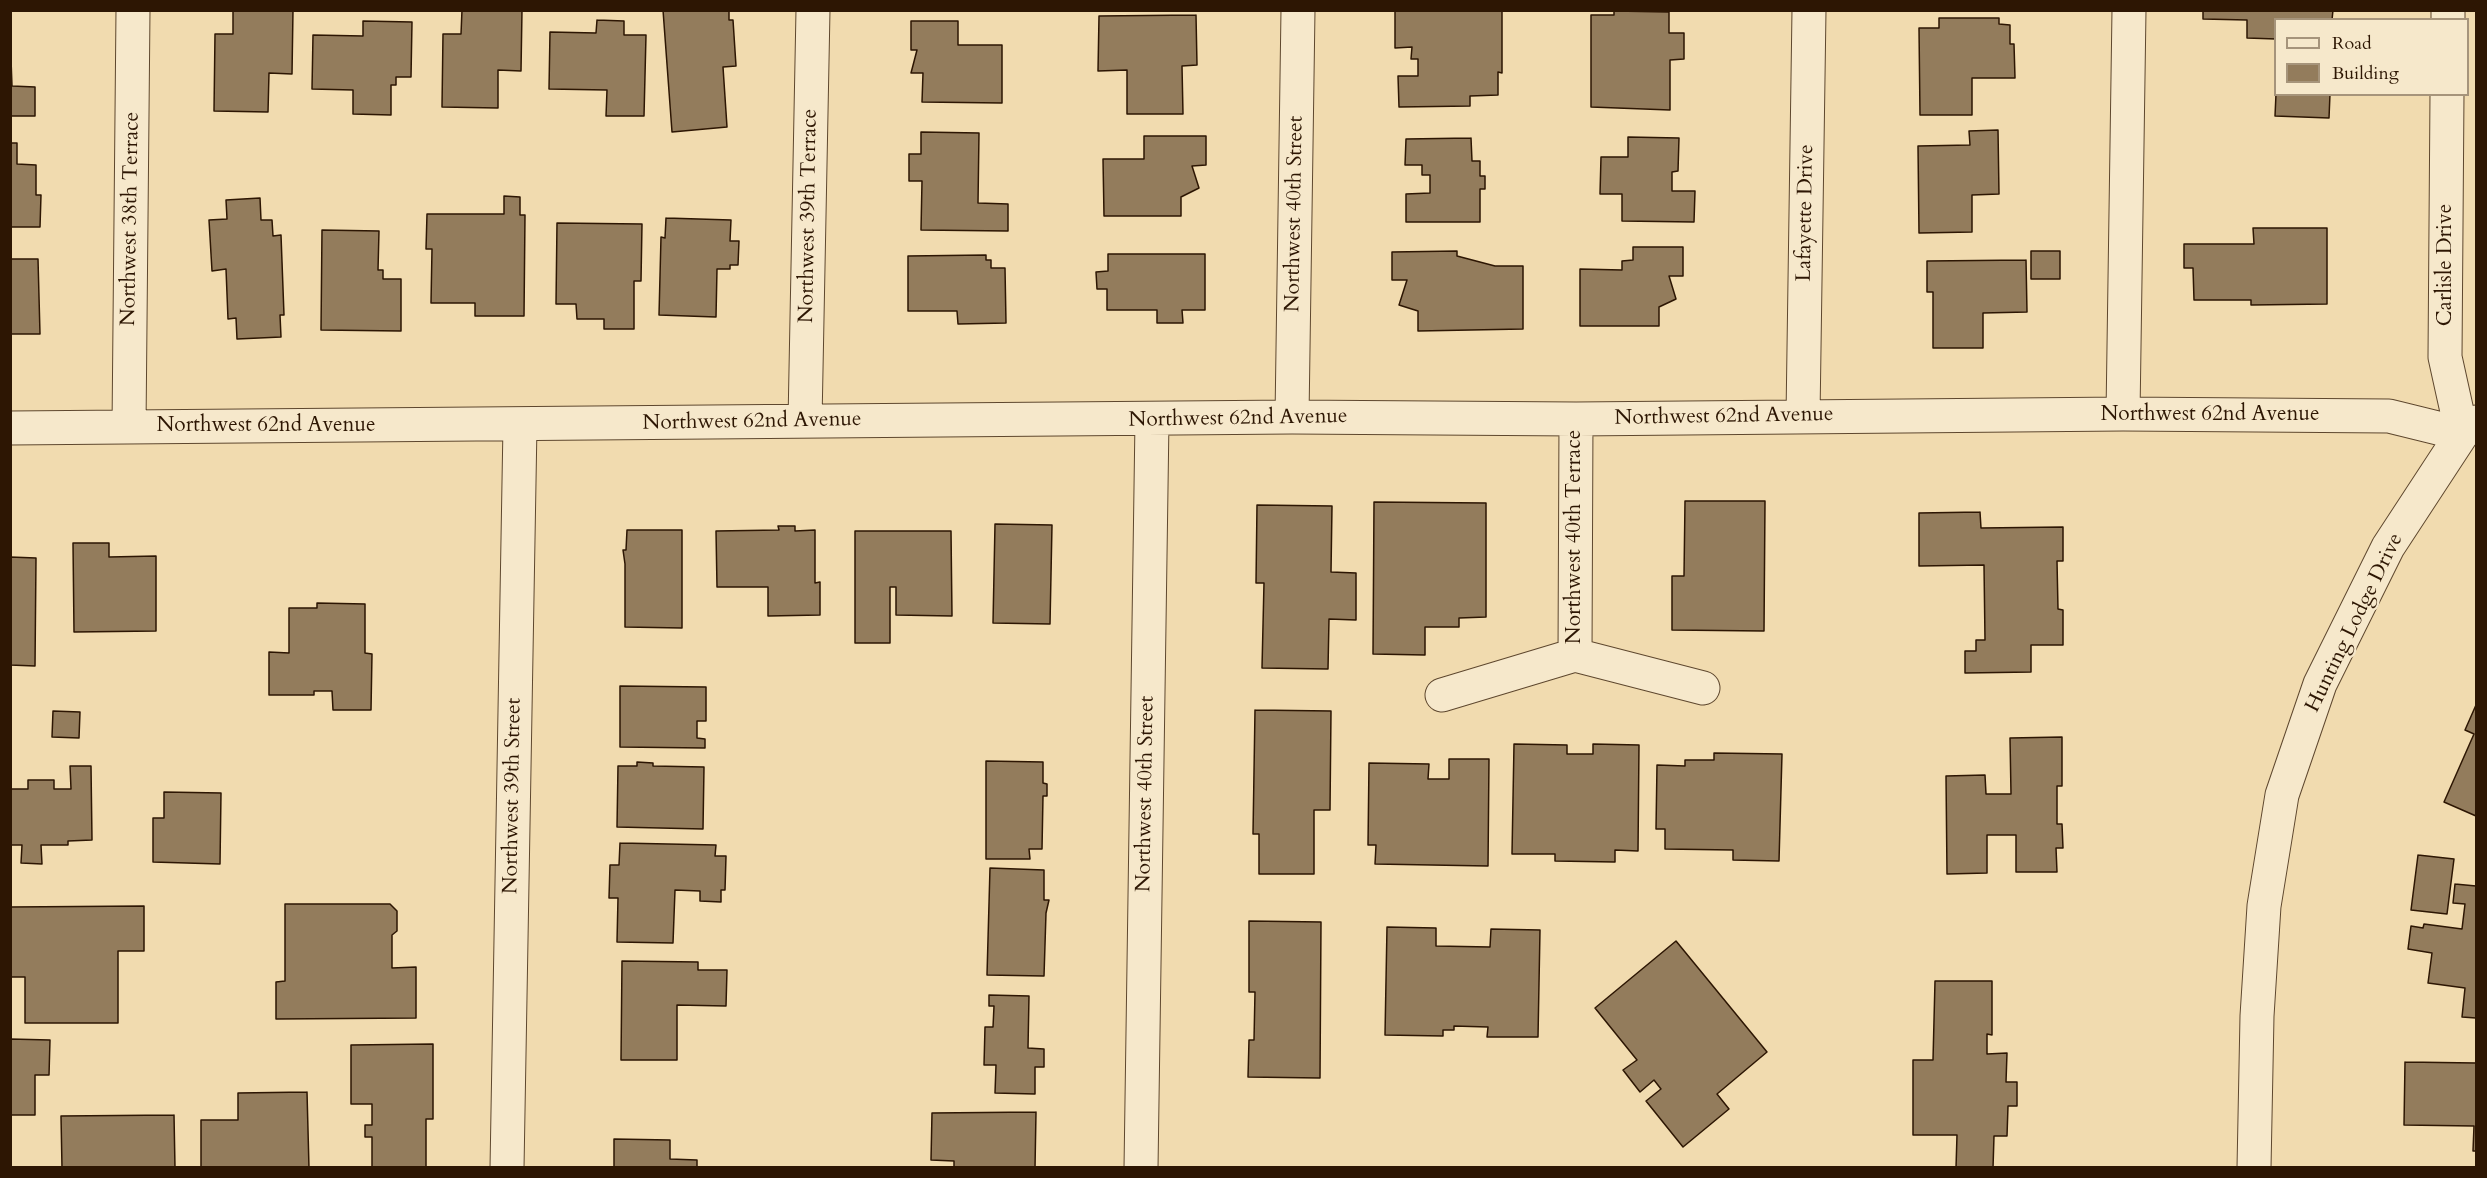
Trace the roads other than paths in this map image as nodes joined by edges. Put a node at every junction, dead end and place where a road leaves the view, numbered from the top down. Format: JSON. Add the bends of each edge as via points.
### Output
{"nodes":[{"id":1,"x":133,"y":10,"type":"edge"},
{"id":2,"x":813,"y":10,"type":"edge"},
{"id":3,"x":1298,"y":10,"type":"edge"},
{"id":4,"x":1809,"y":10,"type":"edge"},
{"id":5,"x":2129,"y":10,"type":"edge"},
{"id":6,"x":2447,"y":96,"type":"edge"},
{"id":7,"x":2123,"y":414,"type":"junction"},
{"id":8,"x":1803,"y":416,"type":"junction"},
{"id":9,"x":1292,"y":417,"type":"junction"},
{"id":10,"x":1576,"y":419,"type":"junction"},
{"id":11,"x":1152,"y":420,"type":"junction"},
{"id":12,"x":805,"y":421,"type":"junction"},
{"id":13,"x":520,"y":425,"type":"junction"},
{"id":14,"x":129,"y":427,"type":"junction"},
{"id":15,"x":10,"y":428,"type":"edge"},
{"id":16,"x":2469,"y":428,"type":"edge"},
{"id":17,"x":1575,"y":655,"type":"junction"},
{"id":18,"x":1703,"y":688,"type":"dead end"},
{"id":19,"x":1442,"y":694,"type":"dead end"},
{"id":20,"x":507,"y":1167,"type":"edge"},
{"id":21,"x":1141,"y":1167,"type":"edge"},
{"id":22,"x":2254,"y":1167,"type":"edge"}],
"edges":[{"from":1,"to":14,"type":"street","name":"Northwest 38th Terrace"},
{"from":2,"to":12,"type":"street","name":"Northwest 39th Terrace"},
{"from":3,"to":9,"type":"street","name":"Northwest 40th Street"},
{"from":4,"to":8,"type":"street","name":"Lafayette Drive"},
{"from":5,"to":7,"type":"street"},
{"from":6,"to":16,"type":"street","name":"Carlisle Drive","via":[[2445,357]]},
{"from":7,"to":8,"type":"street","name":"Northwest 62nd Avenue"},
{"from":7,"to":16,"type":"street","name":"Northwest 62nd Avenue","via":[[2389,416]]},
{"from":8,"to":10,"type":"street","name":"Northwest 62nd Avenue"},
{"from":9,"to":10,"type":"street","name":"Northwest 62nd Avenue"},
{"from":9,"to":11,"type":"street","name":"Northwest 62nd Avenue"},
{"from":10,"to":17,"type":"street","name":"Northwest 40th Terrace"},
{"from":11,"to":12,"type":"street","name":"Northwest 62nd Avenue"},
{"from":11,"to":21,"type":"street","name":"Northwest 40th Street"},
{"from":12,"to":13,"type":"street","name":"Northwest 62nd Avenue"},
{"from":13,"to":14,"type":"street","name":"Northwest 62nd Avenue"},
{"from":13,"to":20,"type":"street","name":"Northwest 39th Street"},
{"from":14,"to":15,"type":"street","name":"Northwest 62nd Avenue"},
{"from":16,"to":22,"type":"street","name":"Hunting Lodge Drive","via":[[2388,548],[2320,684],[2282,795],[2264,906]]},
{"from":17,"to":18,"type":"street"},
{"from":17,"to":19,"type":"street"}]}
